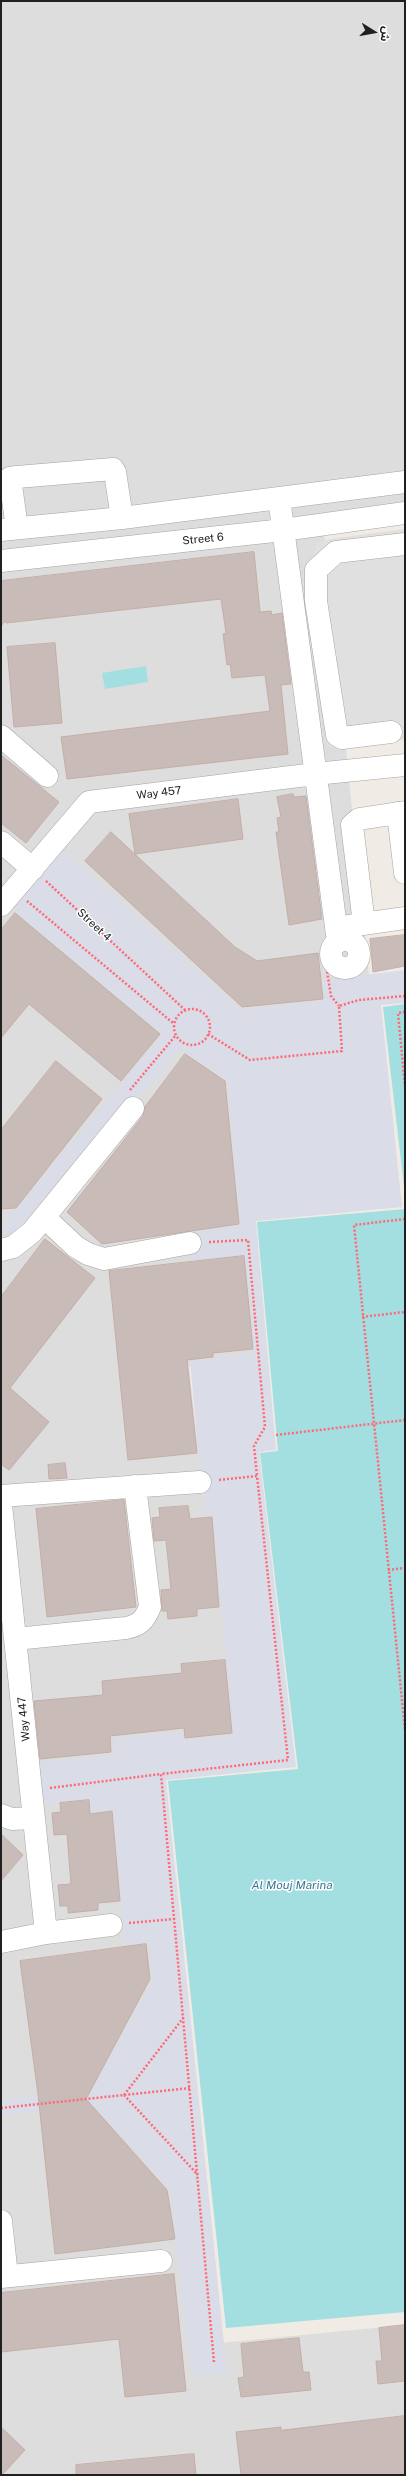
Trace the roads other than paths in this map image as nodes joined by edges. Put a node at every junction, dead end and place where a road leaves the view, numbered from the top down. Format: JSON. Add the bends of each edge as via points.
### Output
{"nodes":[{"id":1,"x":405,"y":482,"type":"edge"},
{"id":2,"x":279,"y":498,"type":"junction"},
{"id":3,"x":405,"y":513,"type":"edge"},
{"id":4,"x":122,"y":518,"type":"junction"},
{"id":5,"x":9,"y":529,"type":"edge"},
{"id":6,"x":283,"y":530,"type":"junction"},
{"id":7,"x":238,"y":535,"type":"junction"},
{"id":8,"x":405,"y":544,"type":"edge"},
{"id":9,"x":1,"y":561,"type":"edge"},
{"id":10,"x":287,"y":565,"type":"junction"},
{"id":11,"x":391,"y":732,"type":"dead end"},
{"id":12,"x":1,"y":736,"type":"edge"},
{"id":13,"x":405,"y":765,"type":"edge"},
{"id":14,"x":315,"y":774,"type":"junction"},
{"id":15,"x":47,"y":776,"type":"dead end"},
{"id":16,"x":402,"y":813,"type":"edge"},
{"id":17,"x":1,"y":842,"type":"edge"},
{"id":18,"x":33,"y":868,"type":"junction"},
{"id":19,"x":405,"y":873,"type":"edge"},
{"id":20,"x":5,"y":892,"type":"edge"},
{"id":21,"x":405,"y":918,"type":"edge"},
{"id":22,"x":364,"y":924,"type":"junction"},
{"id":23,"x":133,"y":1108,"type":"dead end"},
{"id":24,"x":44,"y":1217,"type":"junction"},
{"id":25,"x":190,"y":1243,"type":"road end"},
{"id":26,"x":1,"y":1250,"type":"edge"},
{"id":27,"x":200,"y":1482,"type":"road end"},
{"id":28,"x":135,"y":1486,"type":"junction"},
{"id":29,"x":1,"y":1496,"type":"edge"},
{"id":30,"x":1,"y":1505,"type":"edge"},
{"id":31,"x":15,"y":1639,"type":"junction"},
{"id":32,"x":1,"y":1815,"type":"edge"},
{"id":33,"x":34,"y":1818,"type":"junction"},
{"id":34,"x":111,"y":1925,"type":"road end"},
{"id":35,"x":46,"y":1933,"type":"junction"},
{"id":36,"x":1,"y":1942,"type":"edge"},
{"id":37,"x":1,"y":2221,"type":"edge"},
{"id":38,"x":161,"y":2261,"type":"dead end"},
{"id":39,"x":4,"y":2277,"type":"edge"}],
"edges":[{"from":1,"to":2,"type":"street"},
{"from":2,"to":4,"type":"street"},
{"from":2,"to":6,"type":"street"},
{"from":3,"to":6,"type":"street","name":"Street 6"},
{"from":4,"to":5,"type":"street"},
{"from":4,"to":5,"type":"street","via":[[116,472],[113,469],[16,477],[10,478]]},
{"from":6,"to":7,"type":"street","name":"Street 6"},
{"from":6,"to":10,"type":"street"},
{"from":7,"to":9,"type":"street","name":"Street 6"},
{"from":7,"to":10,"type":"street","via":[[265,547]]},
{"from":8,"to":11,"type":"street","via":[[336,552],[316,570],[316,600],[337,735],[342,738]]},
{"from":10,"to":14,"type":"street"},
{"from":12,"to":15,"type":"street"},
{"from":13,"to":14,"type":"street","name":"Way 457"},
{"from":14,"to":18,"type":"street","name":"Way 457","via":[[89,802]]},
{"from":14,"to":22,"type":"street","via":[[335,942]]},
{"from":16,"to":19,"type":"street"},
{"from":16,"to":22,"type":"street","via":[[359,819],[352,825]]},
{"from":17,"to":18,"type":"street"},
{"from":18,"to":20,"type":"street","name":"Way 457"},
{"from":21,"to":22,"type":"street"},
{"from":23,"to":24,"type":"street"},
{"from":24,"to":25,"type":"street","via":[[76,1246],[88,1254],[104,1259]]},
{"from":24,"to":26,"type":"street","via":[[24,1240],[13,1247]]},
{"from":27,"to":28,"type":"street"},
{"from":28,"to":29,"type":"street"},
{"from":28,"to":31,"type":"street","via":[[150,1607],[145,1619],[139,1625],[126,1628]]},
{"from":30,"to":31,"type":"street","name":"Way 447"},
{"from":31,"to":33,"type":"street","name":"Way 447"},
{"from":32,"to":33,"type":"street","via":[[12,1819]]},
{"from":33,"to":35,"type":"street","name":"Way 447"},
{"from":34,"to":35,"type":"street"},
{"from":35,"to":36,"type":"street"},
{"from":37,"to":39,"type":"street"},
{"from":38,"to":39,"type":"street"}]}
